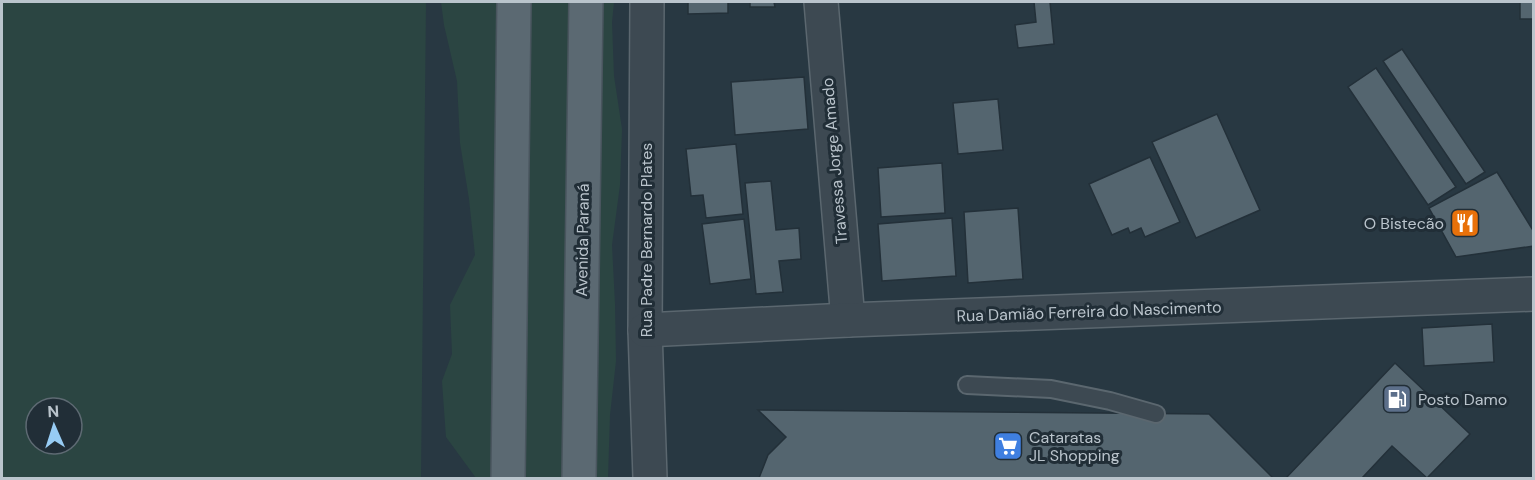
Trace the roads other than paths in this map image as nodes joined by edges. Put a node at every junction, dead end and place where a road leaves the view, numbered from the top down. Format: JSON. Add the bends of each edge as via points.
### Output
{"nodes":[{"id":1,"x":514,"y":2,"type":"edge"},
{"id":2,"x":586,"y":2,"type":"edge"},
{"id":3,"x":646,"y":2,"type":"edge"},
{"id":4,"x":821,"y":2,"type":"edge"},
{"id":5,"x":1533,"y":294,"type":"edge"},
{"id":6,"x":848,"y":320,"type":"junction"},
{"id":7,"x":645,"y":330,"type":"junction"},
{"id":8,"x":967,"y":385,"type":"dead end"},
{"id":9,"x":1156,"y":414,"type":"dead end"},
{"id":10,"x":508,"y":478,"type":"edge"},
{"id":11,"x":579,"y":478,"type":"edge"},
{"id":12,"x":651,"y":478,"type":"edge"}],
"edges":[{"from":1,"to":10,"type":"main road"},
{"from":2,"to":11,"type":"main road","name":"Avenida Paraná"},
{"from":3,"to":7,"type":"street","name":"Rua Padre Bernardo Plates"},
{"from":4,"to":6,"type":"street","name":"Travessa Jorge Amado"},
{"from":5,"to":6,"type":"street","name":"Rua Damião Ferreira do Nascimento"},
{"from":6,"to":7,"type":"street","name":"Rua Damião Ferreira do Nascimento"},
{"from":7,"to":12,"type":"street","name":"Rua Padre Bernardo Plates"},
{"from":8,"to":9,"type":"lane","via":[[1051,389]]}]}
